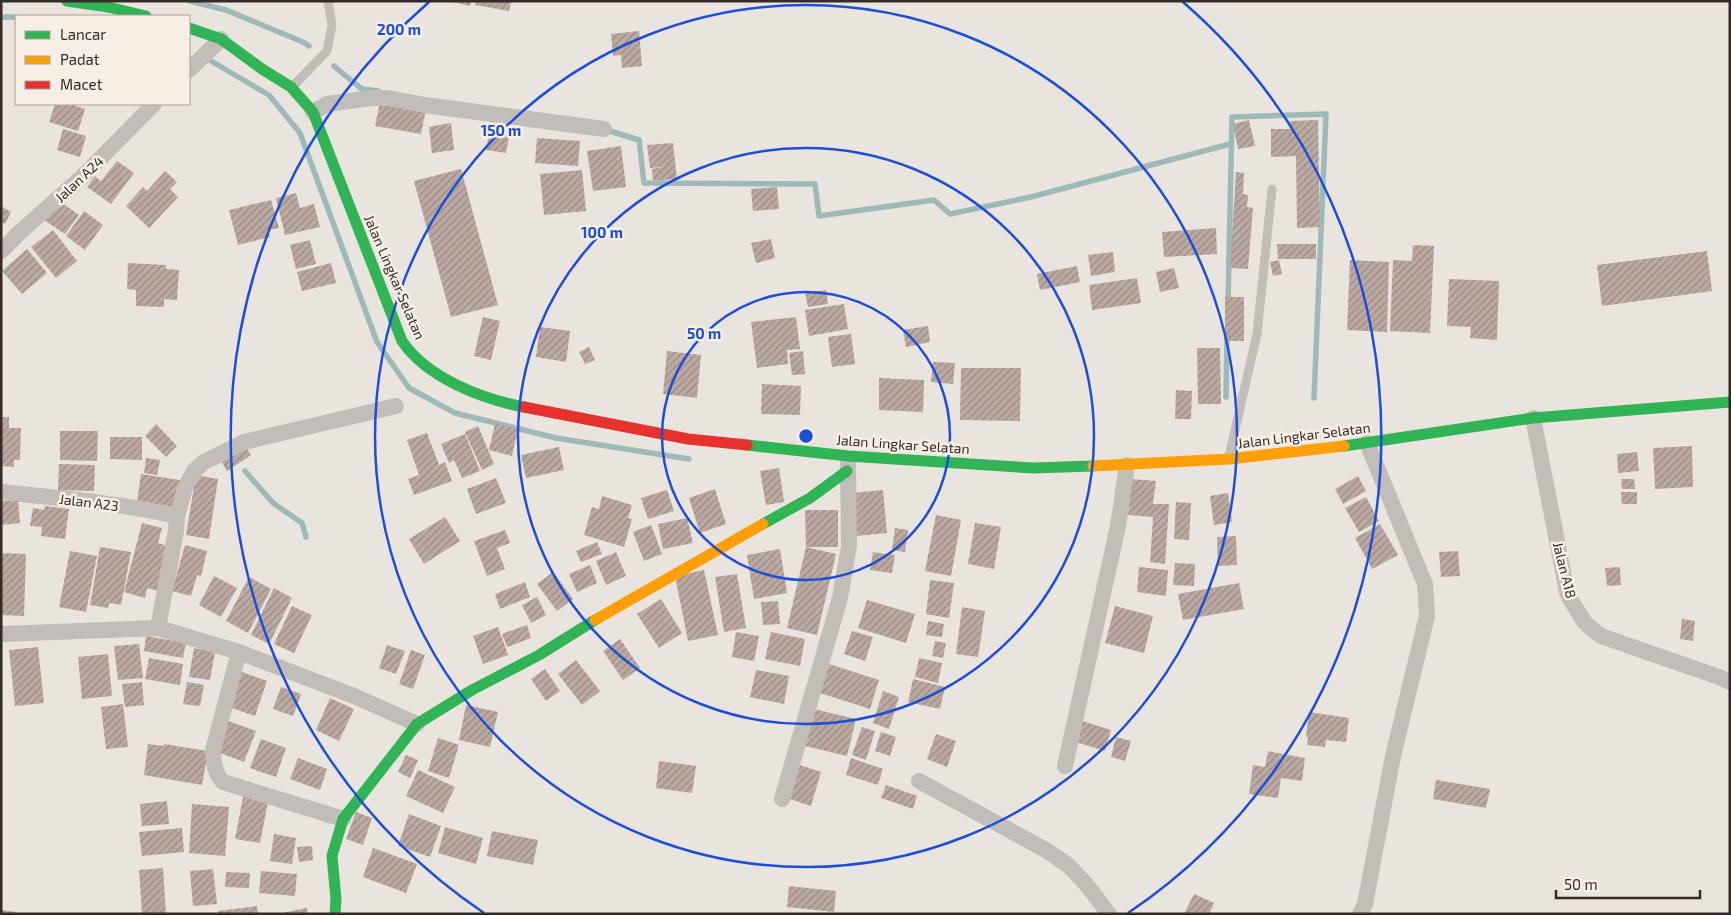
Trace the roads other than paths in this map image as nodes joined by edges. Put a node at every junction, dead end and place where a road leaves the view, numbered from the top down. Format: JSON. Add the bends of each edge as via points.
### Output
{"nodes":[{"id":1,"x":68,"y":1,"type":"edge"},
{"id":2,"x":328,"y":1,"type":"edge"},
{"id":3,"x":108,"y":4,"type":"edge"},
{"id":4,"x":143,"y":15,"type":"edge"},
{"id":5,"x":190,"y":28,"type":"edge"},
{"id":6,"x":221,"y":39,"type":"junction"},
{"id":7,"x":190,"y":69,"type":"edge"},
{"id":8,"x":291,"y":88,"type":"junction"},
{"id":9,"x":153,"y":105,"type":"edge"},
{"id":10,"x":313,"y":112,"type":"junction"},
{"id":11,"x":604,"y":129,"type":"dead end"},
{"id":12,"x":1272,"y":189,"type":"dead end"},
{"id":13,"x":1,"y":251,"type":"edge"},
{"id":14,"x":1730,"y":402,"type":"edge"},
{"id":15,"x":396,"y":406,"type":"dead end"},
{"id":16,"x":1533,"y":418,"type":"junction"},
{"id":17,"x":1367,"y":443,"type":"junction"},
{"id":18,"x":1229,"y":459,"type":"junction"},
{"id":19,"x":848,"y":464,"type":"junction"},
{"id":20,"x":1127,"y":465,"type":"junction"},
{"id":21,"x":1,"y":492,"type":"edge"},
{"id":22,"x":177,"y":516,"type":"junction"},
{"id":23,"x":158,"y":628,"type":"junction"},
{"id":24,"x":1,"y":634,"type":"edge"},
{"id":25,"x":239,"y":652,"type":"junction"},
{"id":26,"x":1730,"y":682,"type":"edge"},
{"id":27,"x":417,"y":724,"type":"junction"},
{"id":28,"x":1065,"y":766,"type":"dead end"},
{"id":29,"x":918,"y":781,"type":"dead end"},
{"id":30,"x":782,"y":799,"type":"dead end"},
{"id":31,"x":343,"y":819,"type":"junction"},
{"id":32,"x":335,"y":914,"type":"edge"},
{"id":33,"x":1109,"y":914,"type":"edge"},
{"id":34,"x":1360,"y":914,"type":"edge"}],
"edges":[{"from":1,"to":3,"type":"main road"},
{"from":2,"to":8,"type":"lane","via":[[332,25],[327,51]]},
{"from":3,"to":4,"type":"main road"},
{"from":5,"to":6,"type":"main road","name":"Jalan Lingkar Selatan"},
{"from":6,"to":7,"type":"street"},
{"from":6,"to":8,"type":"main road","name":"Jalan Lingkar Selatan"},
{"from":8,"to":10,"type":"main road","name":"Jalan Lingkar Selatan"},
{"from":9,"to":13,"type":"street","name":"Jalan A24","via":[[82,177]]},
{"from":10,"to":11,"type":"street","via":[[327,104],[388,98]]},
{"from":10,"to":19,"type":"main road","name":"Jalan Lingkar Selatan","via":[[402,341],[408,350],[442,378],[512,405],[679,438]]},
{"from":12,"to":18,"type":"lane","via":[[1257,334]]},
{"from":14,"to":16,"type":"main road","name":"Jalan Lingkar Selatan"},
{"from":15,"to":22,"type":"street","via":[[244,442],[204,462],[185,488]]},
{"from":16,"to":17,"type":"main road","name":"Jalan Lingkar Selatan"},
{"from":16,"to":26,"type":"street","name":"Jalan A18","via":[[1567,592],[1585,623],[1601,636]]},
{"from":17,"to":18,"type":"main road","name":"Jalan Lingkar Selatan"},
{"from":17,"to":34,"type":"street","via":[[1425,584],[1427,616],[1393,756],[1365,904]]},
{"from":18,"to":20,"type":"main road","name":"Jalan Lingkar Selatan"},
{"from":19,"to":20,"type":"main road","name":"Jalan Lingkar Selatan","via":[[1034,468]]},
{"from":19,"to":27,"type":"main road","via":[[810,498]]},
{"from":19,"to":30,"type":"street","via":[[849,546],[840,598]]},
{"from":20,"to":28,"type":"street","via":[[1118,526]]},
{"from":21,"to":22,"type":"street","name":"Jalan A23"},
{"from":22,"to":23,"type":"street"},
{"from":23,"to":24,"type":"street"},
{"from":23,"to":25,"type":"street"},
{"from":25,"to":27,"type":"street"},
{"from":25,"to":31,"type":"street","via":[[212,750],[218,777],[223,782]]},
{"from":27,"to":31,"type":"main road"},
{"from":29,"to":33,"type":"street","via":[[1044,848],[1068,865]]},
{"from":31,"to":32,"type":"main road","via":[[332,856]]}]}
